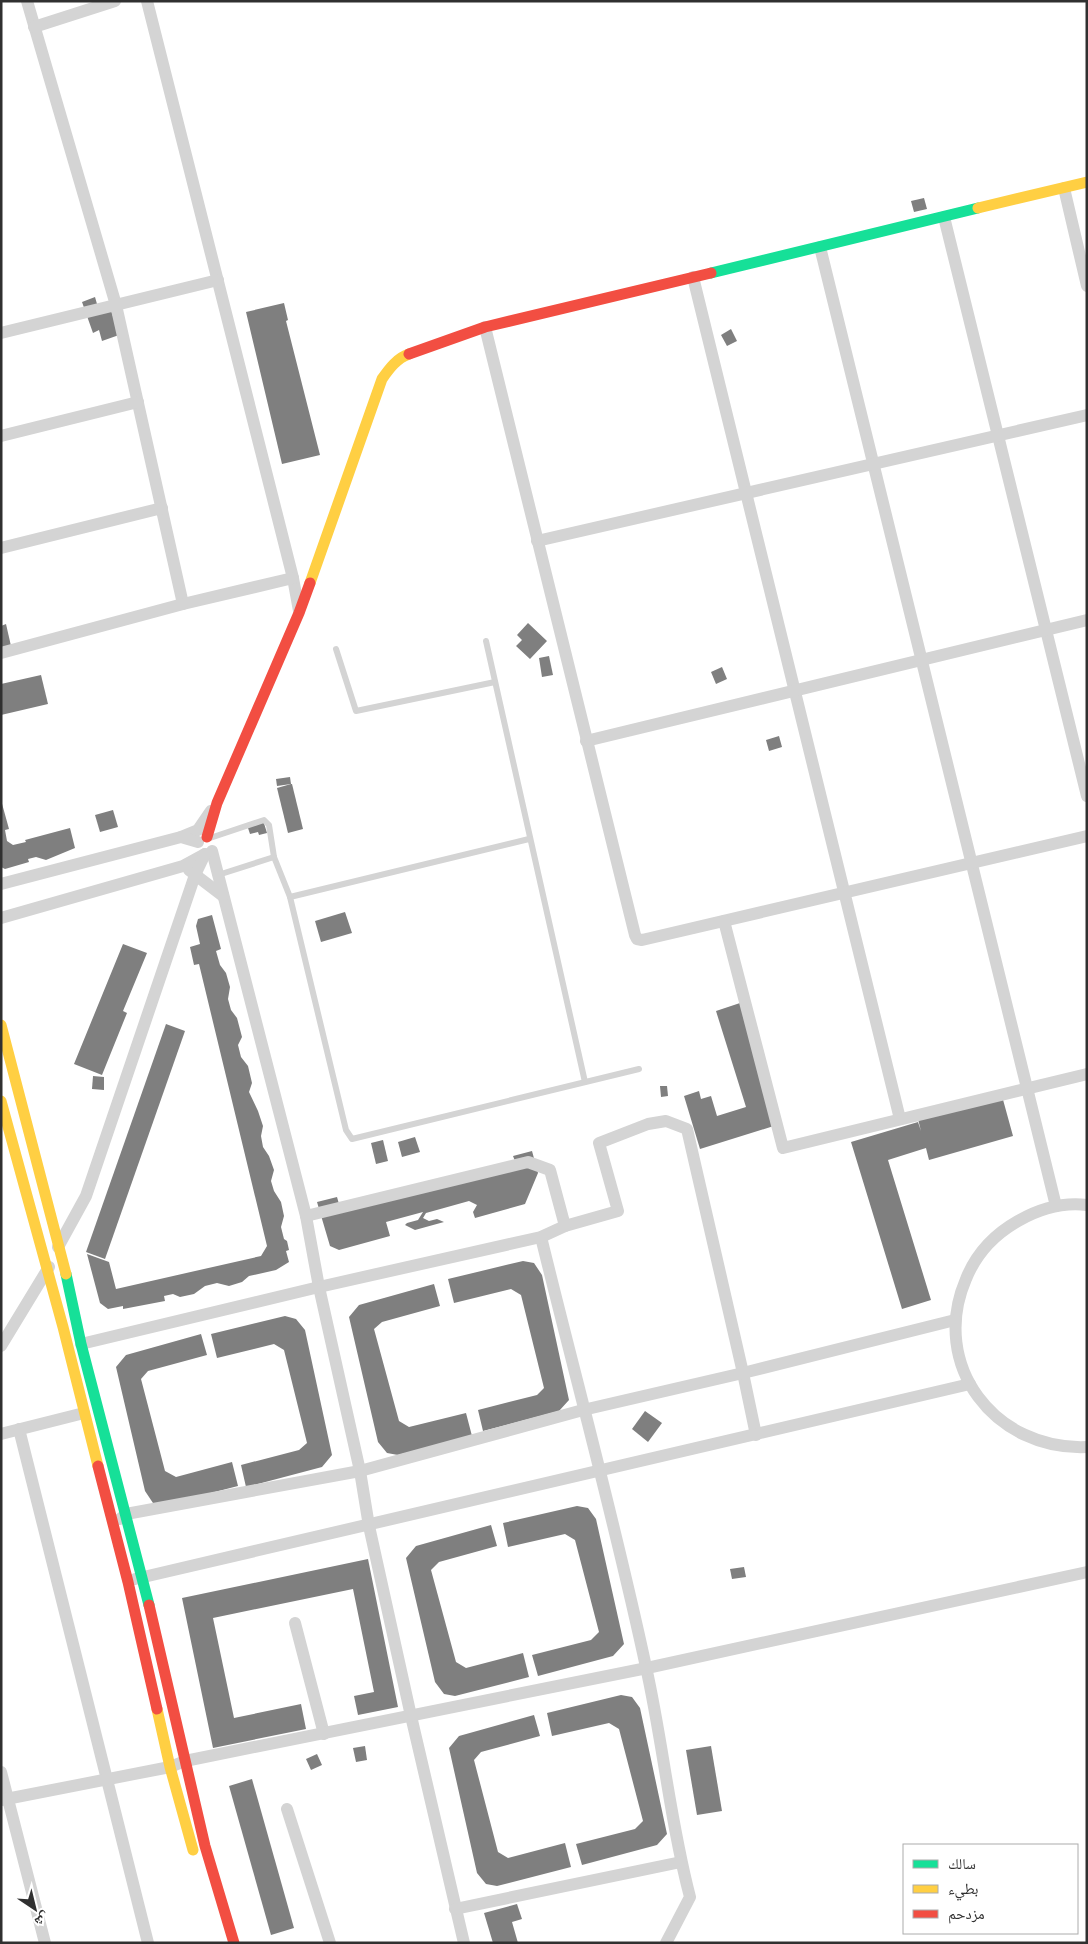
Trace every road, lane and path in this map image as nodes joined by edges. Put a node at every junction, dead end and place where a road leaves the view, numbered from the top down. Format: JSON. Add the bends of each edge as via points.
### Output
{"nodes":[{"id":1,"x":27,"y":1,"type":"edge"},
{"id":2,"x":115,"y":1,"type":"edge"},
{"id":3,"x":147,"y":1,"type":"edge"},
{"id":4,"x":34,"y":27,"type":"junction"},
{"id":5,"x":1087,"y":182,"type":"edge"},
{"id":6,"x":1064,"y":188,"type":"junction"},
{"id":7,"x":944,"y":217,"type":"junction"},
{"id":8,"x":820,"y":246,"type":"junction"},
{"id":9,"x":693,"y":277,"type":"junction"},
{"id":10,"x":218,"y":280,"type":"junction"},
{"id":11,"x":1087,"y":286,"type":"edge"},
{"id":12,"x":116,"y":305,"type":"junction"},
{"id":13,"x":485,"y":327,"type":"junction"},
{"id":14,"x":1,"y":333,"type":"edge"},
{"id":15,"x":138,"y":402,"type":"junction"},
{"id":16,"x":1087,"y":415,"type":"edge"},
{"id":17,"x":998,"y":435,"type":"junction"},
{"id":18,"x":1,"y":436,"type":"edge"},
{"id":19,"x":873,"y":463,"type":"junction"},
{"id":20,"x":746,"y":492,"type":"junction"},
{"id":21,"x":162,"y":508,"type":"junction"},
{"id":22,"x":538,"y":541,"type":"junction"},
{"id":23,"x":1,"y":548,"type":"edge"},
{"id":24,"x":293,"y":578,"type":"junction"},
{"id":25,"x":183,"y":604,"type":"junction"},
{"id":26,"x":299,"y":613,"type":"junction"},
{"id":27,"x":1087,"y":620,"type":"edge"},
{"id":28,"x":1046,"y":631,"type":"junction"},
{"id":29,"x":486,"y":640,"type":"dead end"},
{"id":30,"x":336,"y":650,"type":"dead end"},
{"id":31,"x":1,"y":653,"type":"edge"},
{"id":32,"x":921,"y":661,"type":"junction"},
{"id":33,"x":495,"y":682,"type":"junction"},
{"id":34,"x":795,"y":691,"type":"junction"},
{"id":35,"x":586,"y":741,"type":"junction"},
{"id":36,"x":1087,"y":796,"type":"edge"},
{"id":37,"x":217,"y":803,"type":"junction"},
{"id":38,"x":1087,"y":836,"type":"edge"},
{"id":39,"x":181,"y":837,"type":"junction"},
{"id":40,"x":529,"y":839,"type":"junction"},
{"id":41,"x":207,"y":845,"type":"junction"},
{"id":42,"x":274,"y":857,"type":"junction"},
{"id":43,"x":970,"y":863,"type":"junction"},
{"id":44,"x":182,"y":866,"type":"junction"},
{"id":45,"x":196,"y":874,"type":"junction"},
{"id":46,"x":218,"y":875,"type":"junction"},
{"id":47,"x":1,"y":884,"type":"edge"},
{"id":48,"x":845,"y":893,"type":"junction"},
{"id":49,"x":223,"y":896,"type":"junction"},
{"id":50,"x":290,"y":897,"type":"junction"},
{"id":51,"x":1,"y":918,"type":"edge"},
{"id":52,"x":724,"y":921,"type":"junction"},
{"id":53,"x":1,"y":1025,"type":"edge"},
{"id":54,"x":639,"y":1069,"type":"dead end"},
{"id":55,"x":1087,"y":1074,"type":"edge"},
{"id":56,"x":585,"y":1082,"type":"junction"},
{"id":57,"x":1026,"y":1088,"type":"junction"},
{"id":58,"x":1,"y":1101,"type":"edge"},
{"id":59,"x":900,"y":1119,"type":"junction"},
{"id":60,"x":1087,"y":1205,"type":"edge"},
{"id":61,"x":1056,"y":1206,"type":"junction"},
{"id":62,"x":306,"y":1216,"type":"junction"},
{"id":63,"x":565,"y":1226,"type":"junction"},
{"id":64,"x":541,"y":1237,"type":"junction"},
{"id":65,"x":60,"y":1244,"type":"junction"},
{"id":66,"x":47,"y":1270,"type":"junction"},
{"id":67,"x":320,"y":1287,"type":"junction"},
{"id":68,"x":955,"y":1320,"type":"junction"},
{"id":69,"x":81,"y":1344,"type":"junction"},
{"id":70,"x":1,"y":1346,"type":"edge"},
{"id":71,"x":743,"y":1373,"type":"junction"},
{"id":72,"x":970,"y":1384,"type":"junction"},
{"id":73,"x":583,"y":1410,"type":"junction"},
{"id":74,"x":84,"y":1413,"type":"junction"},
{"id":75,"x":19,"y":1429,"type":"junction"},
{"id":76,"x":1,"y":1434,"type":"edge"},
{"id":77,"x":756,"y":1435,"type":"junction"},
{"id":78,"x":1087,"y":1448,"type":"edge"},
{"id":79,"x":360,"y":1470,"type":"junction"},
{"id":80,"x":600,"y":1471,"type":"junction"},
{"id":81,"x":126,"y":1514,"type":"junction"},
{"id":82,"x":112,"y":1524,"type":"junction"},
{"id":83,"x":369,"y":1526,"type":"junction"},
{"id":84,"x":1087,"y":1572,"type":"edge"},
{"id":85,"x":142,"y":1576,"type":"junction"},
{"id":86,"x":128,"y":1582,"type":"junction"},
{"id":87,"x":296,"y":1623,"type":"dead end"},
{"id":88,"x":647,"y":1668,"type":"junction"},
{"id":89,"x":411,"y":1716,"type":"junction"},
{"id":90,"x":324,"y":1734,"type":"junction"},
{"id":91,"x":185,"y":1761,"type":"junction"},
{"id":92,"x":170,"y":1766,"type":"junction"},
{"id":93,"x":1,"y":1772,"type":"edge"},
{"id":94,"x":106,"y":1779,"type":"junction"},
{"id":95,"x":5,"y":1800,"type":"edge"},
{"id":96,"x":287,"y":1809,"type":"dead end"},
{"id":97,"x":197,"y":1862,"type":"dead end"},
{"id":98,"x":681,"y":1862,"type":"junction"},
{"id":99,"x":455,"y":1909,"type":"junction"},
{"id":100,"x":45,"y":1943,"type":"edge"},
{"id":101,"x":148,"y":1943,"type":"edge"},
{"id":102,"x":234,"y":1943,"type":"edge"},
{"id":103,"x":330,"y":1943,"type":"edge"},
{"id":104,"x":464,"y":1943,"type":"edge"},
{"id":105,"x":666,"y":1943,"type":"edge"}],
"edges":[{"from":1,"to":4,"type":"street"},
{"from":2,"to":4,"type":"street"},
{"from":3,"to":10,"type":"street"},
{"from":4,"to":12,"type":"street"},
{"from":5,"to":6,"type":"main road"},
{"from":6,"to":7,"type":"main road"},
{"from":6,"to":11,"type":"street"},
{"from":7,"to":8,"type":"main road"},
{"from":7,"to":17,"type":"street"},
{"from":8,"to":9,"type":"main road"},
{"from":8,"to":19,"type":"street"},
{"from":9,"to":13,"type":"main road"},
{"from":9,"to":20,"type":"street"},
{"from":10,"to":12,"type":"street"},
{"from":10,"to":24,"type":"street"},
{"from":12,"to":14,"type":"street"},
{"from":12,"to":15,"type":"street"},
{"from":13,"to":22,"type":"street"},
{"from":13,"to":26,"type":"main road","via":[[403,356],[382,379]]},
{"from":15,"to":18,"type":"street"},
{"from":15,"to":21,"type":"street"},
{"from":16,"to":17,"type":"street"},
{"from":17,"to":19,"type":"street"},
{"from":17,"to":28,"type":"street"},
{"from":19,"to":20,"type":"street"},
{"from":19,"to":32,"type":"street"},
{"from":20,"to":22,"type":"street"},
{"from":20,"to":34,"type":"street"},
{"from":21,"to":23,"type":"street"},
{"from":21,"to":25,"type":"street"},
{"from":22,"to":35,"type":"street"},
{"from":24,"to":25,"type":"street"},
{"from":24,"to":26,"type":"street"},
{"from":25,"to":31,"type":"street"},
{"from":26,"to":37,"type":"main road"},
{"from":27,"to":28,"type":"street"},
{"from":28,"to":32,"type":"street"},
{"from":28,"to":36,"type":"street"},
{"from":29,"to":33,"type":"lane"},
{"from":30,"to":33,"type":"lane","via":[[356,711]]},
{"from":32,"to":34,"type":"street"},
{"from":32,"to":43,"type":"street"},
{"from":33,"to":40,"type":"lane"},
{"from":34,"to":35,"type":"street"},
{"from":34,"to":48,"type":"street"},
{"from":35,"to":52,"type":"street","via":[[637,939]]},
{"from":37,"to":39,"type":"street","via":[[198,830]]},
{"from":37,"to":41,"type":"main road"},
{"from":38,"to":43,"type":"street"},
{"from":39,"to":41,"type":"street"},
{"from":39,"to":47,"type":"street"},
{"from":40,"to":50,"type":"lane"},
{"from":40,"to":56,"type":"lane"},
{"from":41,"to":42,"type":"lane","via":[[264,820],[269,825]]},
{"from":41,"to":44,"type":"street"},
{"from":41,"to":45,"type":"street"},
{"from":41,"to":46,"type":"street"},
{"from":42,"to":46,"type":"lane"},
{"from":42,"to":50,"type":"lane"},
{"from":43,"to":48,"type":"street"},
{"from":43,"to":57,"type":"street"},
{"from":44,"to":45,"type":"street"},
{"from":44,"to":51,"type":"street"},
{"from":45,"to":49,"type":"street"},
{"from":45,"to":65,"type":"street","via":[[86,1196]]},
{"from":46,"to":49,"type":"street"},
{"from":48,"to":52,"type":"street"},
{"from":48,"to":59,"type":"street"},
{"from":49,"to":62,"type":"street"},
{"from":50,"to":56,"type":"lane","via":[[346,1130],[352,1139]]},
{"from":52,"to":59,"type":"street","via":[[783,1148]]},
{"from":53,"to":65,"type":"main road"},
{"from":54,"to":56,"type":"lane"},
{"from":55,"to":57,"type":"street"},
{"from":57,"to":59,"type":"street"},
{"from":57,"to":61,"type":"street"},
{"from":58,"to":66,"type":"main road"},
{"from":60,"to":61,"type":"street"},
{"from":61,"to":68,"type":"street","via":[[1030,1214],[1006,1227],[986,1246],[970,1268],[960,1293]]},
{"from":62,"to":63,"type":"street","via":[[528,1162],[550,1170]]},
{"from":62,"to":67,"type":"street"},
{"from":63,"to":64,"type":"street"},
{"from":63,"to":71,"type":"street","via":[[618,1211],[600,1143],[648,1124],[666,1121],[687,1129]]},
{"from":64,"to":67,"type":"street"},
{"from":64,"to":73,"type":"street"},
{"from":65,"to":66,"type":"street"},
{"from":65,"to":69,"type":"main road"},
{"from":66,"to":70,"type":"street"},
{"from":66,"to":74,"type":"main road"},
{"from":67,"to":69,"type":"street"},
{"from":67,"to":79,"type":"street"},
{"from":68,"to":71,"type":"street"},
{"from":68,"to":72,"type":"street","via":[[958,1353]]},
{"from":69,"to":81,"type":"main road"},
{"from":71,"to":73,"type":"street"},
{"from":71,"to":77,"type":"street"},
{"from":72,"to":77,"type":"street"},
{"from":72,"to":78,"type":"street","via":[[983,1404],[1018,1433],[1062,1447]]},
{"from":73,"to":79,"type":"street"},
{"from":73,"to":80,"type":"street"},
{"from":74,"to":75,"type":"street"},
{"from":74,"to":82,"type":"main road"},
{"from":75,"to":76,"type":"street"},
{"from":75,"to":94,"type":"street"},
{"from":77,"to":80,"type":"street"},
{"from":79,"to":81,"type":"street"},
{"from":79,"to":83,"type":"street"},
{"from":80,"to":83,"type":"street"},
{"from":80,"to":88,"type":"street"},
{"from":81,"to":82,"type":"street"},
{"from":81,"to":85,"type":"main road"},
{"from":82,"to":86,"type":"main road"},
{"from":83,"to":85,"type":"street"},
{"from":83,"to":89,"type":"street"},
{"from":84,"to":88,"type":"street"},
{"from":85,"to":86,"type":"street"},
{"from":85,"to":91,"type":"main road"},
{"from":86,"to":92,"type":"main road"},
{"from":87,"to":90,"type":"street"},
{"from":88,"to":89,"type":"street"},
{"from":88,"to":98,"type":"street"},
{"from":89,"to":90,"type":"street"},
{"from":89,"to":99,"type":"street"},
{"from":90,"to":91,"type":"street"},
{"from":91,"to":92,"type":"street"},
{"from":91,"to":102,"type":"main road","via":[[205,1846]]},
{"from":92,"to":94,"type":"street"},
{"from":92,"to":97,"type":"main road"},
{"from":93,"to":95,"type":"street"},
{"from":94,"to":95,"type":"street"},
{"from":94,"to":101,"type":"street"},
{"from":95,"to":100,"type":"street"},
{"from":96,"to":103,"type":"street"},
{"from":98,"to":99,"type":"street"},
{"from":98,"to":105,"type":"street","via":[[690,1897]]},
{"from":99,"to":104,"type":"street"}]}
